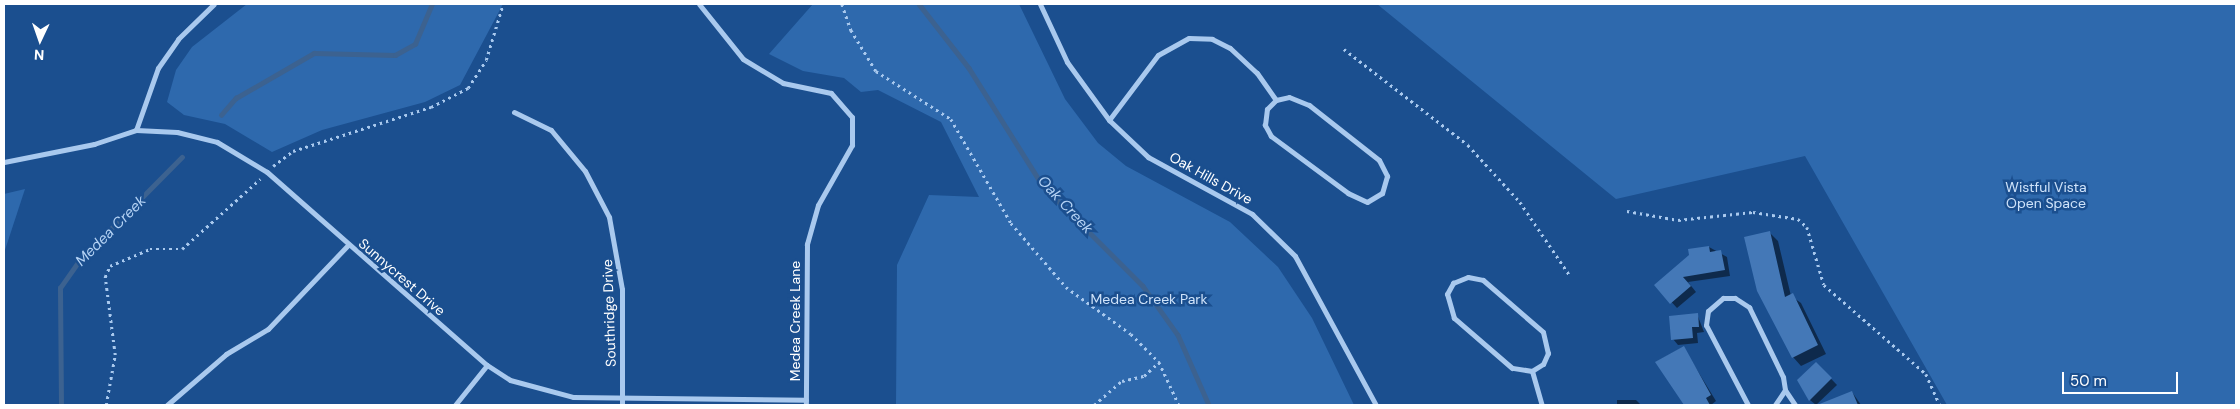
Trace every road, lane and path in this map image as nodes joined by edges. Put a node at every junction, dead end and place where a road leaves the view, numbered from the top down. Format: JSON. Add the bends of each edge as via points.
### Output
{"nodes":[{"id":1,"x":214,"y":4,"type":"edge"},
{"id":2,"x":503,"y":4,"type":"edge"},
{"id":3,"x":699,"y":4,"type":"edge"},
{"id":4,"x":842,"y":4,"type":"edge"},
{"id":5,"x":1040,"y":4,"type":"edge"},
{"id":6,"x":206,"y":6,"type":"edge"},
{"id":7,"x":1344,"y":49,"type":"dead end"},
{"id":8,"x":1276,"y":100,"type":"junction"},
{"id":9,"x":514,"y":112,"type":"dead end"},
{"id":10,"x":1109,"y":120,"type":"junction"},
{"id":11,"x":136,"y":130,"type":"junction"},
{"id":12,"x":277,"y":161,"type":"dead end"},
{"id":13,"x":4,"y":162,"type":"edge"},
{"id":14,"x":257,"y":183,"type":"dead end"},
{"id":15,"x":1628,"y":211,"type":"dead end"},
{"id":16,"x":348,"y":245,"type":"junction"},
{"id":17,"x":1569,"y":274,"type":"dead end"},
{"id":18,"x":1159,"y":362,"type":"junction"},
{"id":19,"x":487,"y":366,"type":"junction"},
{"id":20,"x":1532,"y":371,"type":"junction"},
{"id":21,"x":1785,"y":390,"type":"junction"},
{"id":22,"x":622,"y":398,"type":"junction"},
{"id":23,"x":806,"y":403,"type":"edge"},
{"id":24,"x":106,"y":405,"type":"edge"},
{"id":25,"x":167,"y":405,"type":"edge"},
{"id":26,"x":455,"y":405,"type":"edge"},
{"id":27,"x":622,"y":405,"type":"edge"},
{"id":28,"x":1094,"y":405,"type":"edge"},
{"id":29,"x":1179,"y":405,"type":"edge"},
{"id":30,"x":1376,"y":405,"type":"edge"},
{"id":31,"x":1542,"y":405,"type":"edge"},
{"id":32,"x":1748,"y":405,"type":"edge"},
{"id":33,"x":1775,"y":405,"type":"edge"},
{"id":34,"x":1795,"y":405,"type":"edge"},
{"id":35,"x":1940,"y":405,"type":"edge"}],
"edges":[{"from":1,"to":6,"type":"street"},
{"from":2,"to":12,"type":"path","via":[[486,60],[468,88],[430,107],[357,128]]},
{"from":3,"to":23,"type":"street","name":"Medea Creek Lane","via":[[743,59],[783,83],[831,93],[852,117],[852,145],[818,205],[807,244]]},
{"from":4,"to":18,"type":"path","via":[[870,64],[887,81],[939,107],[951,119],[1011,223],[1066,287],[1131,334]]},
{"from":5,"to":10,"type":"street","name":"Oak Hills Drive","via":[[1068,62]]},
{"from":6,"to":11,"type":"street","via":[[158,68]]},
{"from":7,"to":17,"type":"path","via":[[1468,145],[1520,202]]},
{"from":8,"to":8,"type":"street","via":[[1265,117],[1272,136],[1348,192],[1367,202],[1382,193],[1387,176],[1379,160],[1309,105],[1289,97]]},
{"from":8,"to":10,"type":"street","via":[[1257,73],[1230,48],[1212,39],[1190,38],[1158,55]]},
{"from":9,"to":22,"type":"street","name":"Southridge Drive","via":[[551,130],[585,171],[609,217],[622,289]]},
{"from":10,"to":30,"type":"street","name":"Oak Hills Drive","via":[[1148,157],[1230,198],[1274,233],[1311,279],[1356,374]]},
{"from":11,"to":13,"type":"street","name":"Sunnycrest Drive","via":[[94,144]]},
{"from":11,"to":16,"type":"street","name":"Sunnycrest Drive","via":[[177,132],[239,153]]},
{"from":14,"to":24,"type":"path","via":[[182,249],[150,249],[110,266],[106,277],[115,354]]},
{"from":15,"to":35,"type":"path","via":[[1678,220],[1753,212],[1798,219],[1807,227],[1824,285],[1926,374]]},
{"from":16,"to":19,"type":"street","name":"Sunnycrest Drive"},
{"from":16,"to":25,"type":"street","via":[[268,329],[226,354]]},
{"from":18,"to":28,"type":"path","via":[[1144,376],[1122,381]]},
{"from":18,"to":29,"type":"path"},
{"from":19,"to":22,"type":"street","name":"Sunnycrest Drive","via":[[544,392]]},
{"from":19,"to":26,"type":"street"},
{"from":20,"to":20,"type":"street","via":[[1548,353],[1543,332],[1483,280],[1468,276],[1453,284],[1446,302],[1454,318],[1512,368]]},
{"from":20,"to":31,"type":"street"},
{"from":21,"to":32,"type":"street","via":[[1783,377],[1749,307],[1735,298],[1724,298],[1708,311],[1706,325]]},
{"from":21,"to":33,"type":"street"},
{"from":21,"to":34,"type":"street"},
{"from":22,"to":23,"type":"street","name":"Sunnycrest Drive"},
{"from":22,"to":27,"type":"street","name":"Southridge Drive"}]}
